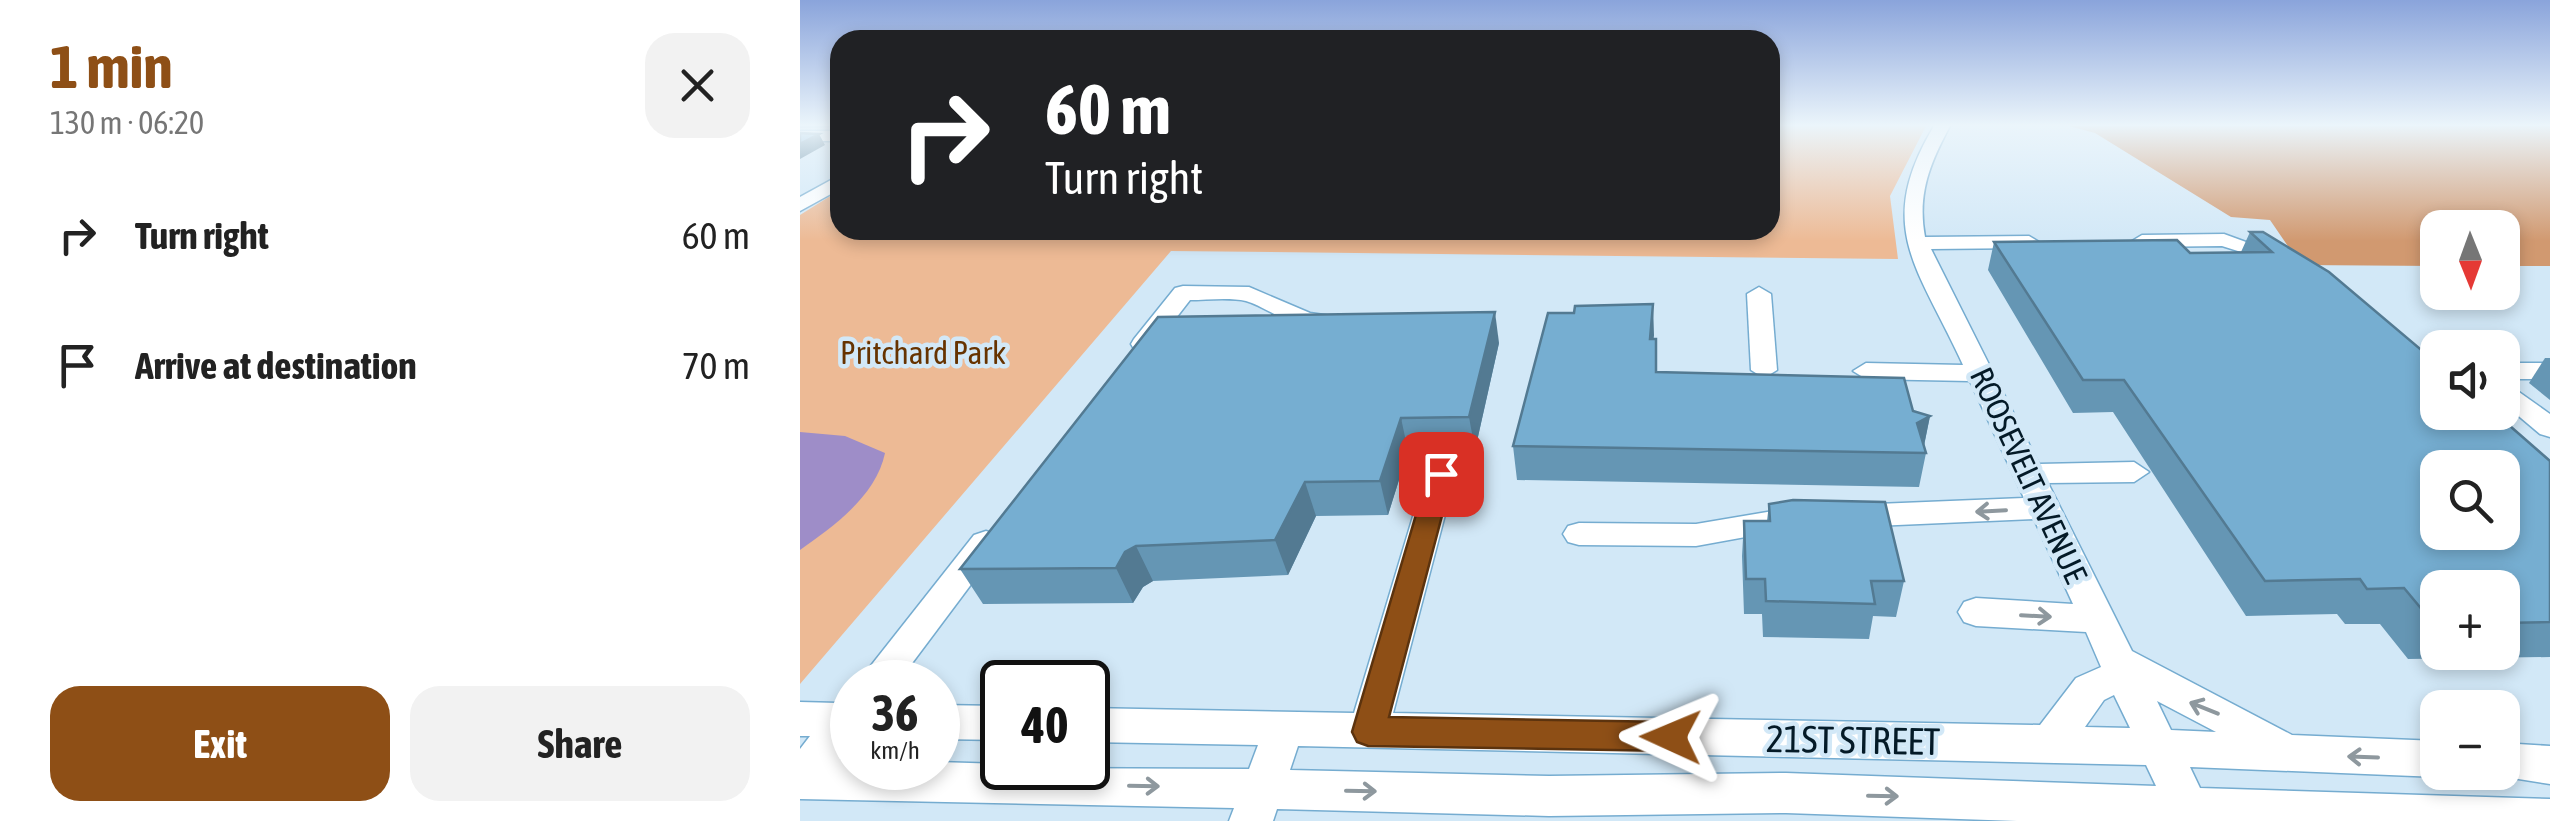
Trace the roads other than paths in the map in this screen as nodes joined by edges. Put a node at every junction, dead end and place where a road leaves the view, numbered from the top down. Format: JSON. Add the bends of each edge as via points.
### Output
{"nodes":[{"id":1,"x":1921,"y":164,"type":"edge"},
{"id":2,"x":830,"y":167,"type":"edge"},
{"id":3,"x":800,"y":184,"type":"edge"},
{"id":4,"x":830,"y":187,"type":"edge"},
{"id":5,"x":800,"y":204,"type":"edge"},
{"id":6,"x":2118,"y":241,"type":"edge"},
{"id":7,"x":2050,"y":242,"type":"edge"},
{"id":8,"x":1917,"y":243,"type":"junction"},
{"id":9,"x":2290,"y":268,"type":"edge"},
{"id":10,"x":1759,"y":294,"type":"dead end"},
{"id":11,"x":1353,"y":325,"type":"edge"},
{"id":12,"x":1126,"y":365,"type":"edge"},
{"id":13,"x":1764,"y":370,"type":"edge"},
{"id":14,"x":1866,"y":371,"type":"dead end"},
{"id":15,"x":2520,"y":371,"type":"edge"},
{"id":16,"x":2550,"y":371,"type":"edge"},
{"id":17,"x":1981,"y":373,"type":"junction"},
{"id":18,"x":2520,"y":403,"type":"edge"},
{"id":19,"x":2550,"y":428,"type":"edge"},
{"id":20,"x":2134,"y":472,"type":"dead end"},
{"id":21,"x":1441,"y":474,"type":"dead end"},
{"id":22,"x":2031,"y":474,"type":"junction"},
{"id":23,"x":2045,"y":508,"type":"junction"},
{"id":24,"x":1008,"y":516,"type":"edge"},
{"id":25,"x":1579,"y":534,"type":"dead end"},
{"id":26,"x":1976,"y":612,"type":"dead end"},
{"id":27,"x":2097,"y":619,"type":"junction"},
{"id":28,"x":894,"y":660,"type":"edge"},
{"id":29,"x":2121,"y":668,"type":"junction"},
{"id":30,"x":830,"y":718,"type":"edge"},
{"id":31,"x":800,"y":719,"type":"edge"},
{"id":32,"x":1110,"y":726,"type":"edge"},
{"id":33,"x":1284,"y":730,"type":"junction"},
{"id":34,"x":1368,"y":732,"type":"junction"},
{"id":35,"x":2050,"y":743,"type":"junction"},
{"id":36,"x":830,"y":744,"type":"edge"},
{"id":37,"x":2161,"y":749,"type":"junction"},
{"id":38,"x":2290,"y":755,"type":"junction"},
{"id":39,"x":2420,"y":759,"type":"edge"},
{"id":40,"x":2520,"y":762,"type":"edge"},
{"id":41,"x":2550,"y":765,"type":"edge"},
{"id":42,"x":801,"y":779,"type":"edge"},
{"id":43,"x":1257,"y":805,"type":"edge"},
{"id":44,"x":2191,"y":814,"type":"edge"},
{"id":45,"x":2550,"y":820,"type":"edge"}],
"edges":[{"from":1,"to":8,"type":"street","name":"ROOSEVELT AVENUE","via":[[1910,216]]},
{"from":2,"to":3,"type":"street"},
{"from":4,"to":5,"type":"street"},
{"from":6,"to":9,"type":"street","via":[[2224,240],[2249,245]]},
{"from":7,"to":8,"type":"street"},
{"from":8,"to":17,"type":"street","name":"ROOSEVELT AVENUE"},
{"from":10,"to":13,"type":"street"},
{"from":11,"to":12,"type":"street","via":[[1305,320],[1250,294],[1182,293]]},
{"from":14,"to":17,"type":"street"},
{"from":15,"to":16,"type":"street"},
{"from":17,"to":22,"type":"street","name":"ROOSEVELT AVENUE"},
{"from":18,"to":19,"type":"street"},
{"from":20,"to":22,"type":"street"},
{"from":21,"to":34,"type":"street"},
{"from":22,"to":23,"type":"street","name":"ROOSEVELT AVENUE"},
{"from":23,"to":25,"type":"street","one_way":true,"via":[[1794,519],[1696,535]]},
{"from":23,"to":27,"type":"street","name":"ROOSEVELT AVENUE"},
{"from":24,"to":28,"type":"street"},
{"from":26,"to":27,"type":"street","one_way":true},
{"from":27,"to":29,"type":"street","name":"ROOSEVELT AVENUE"},
{"from":29,"to":35,"type":"street","via":[[2090,689]]},
{"from":29,"to":37,"type":"street","name":"ROOSEVELT AVENUE"},
{"from":38,"to":29,"type":"street","one_way":true,"via":[[2240,722]]},
{"from":30,"to":31,"type":"street"},
{"from":32,"to":33,"type":"street","name":"21ST STREET"},
{"from":33,"to":34,"type":"street","name":"21ST STREET"},
{"from":33,"to":43,"type":"street"},
{"from":34,"to":35,"type":"street","name":"21ST STREET"},
{"from":35,"to":37,"type":"street","name":"21ST STREET"},
{"from":36,"to":42,"type":"street"},
{"from":37,"to":38,"type":"street","name":"21ST STREET"},
{"from":37,"to":44,"type":"street","name":"ROOSEVELT AVENUE"},
{"from":39,"to":38,"type":"street","name":"21ST STREET","one_way":true},
{"from":40,"to":41,"type":"street"},
{"from":42,"to":43,"type":"street","name":"21ST STREET","one_way":true},
{"from":43,"to":44,"type":"street","name":"21ST STREET","one_way":true,"via":[[1786,793],[2089,800]]},
{"from":44,"to":45,"type":"street","name":"21ST STREET"}]}
